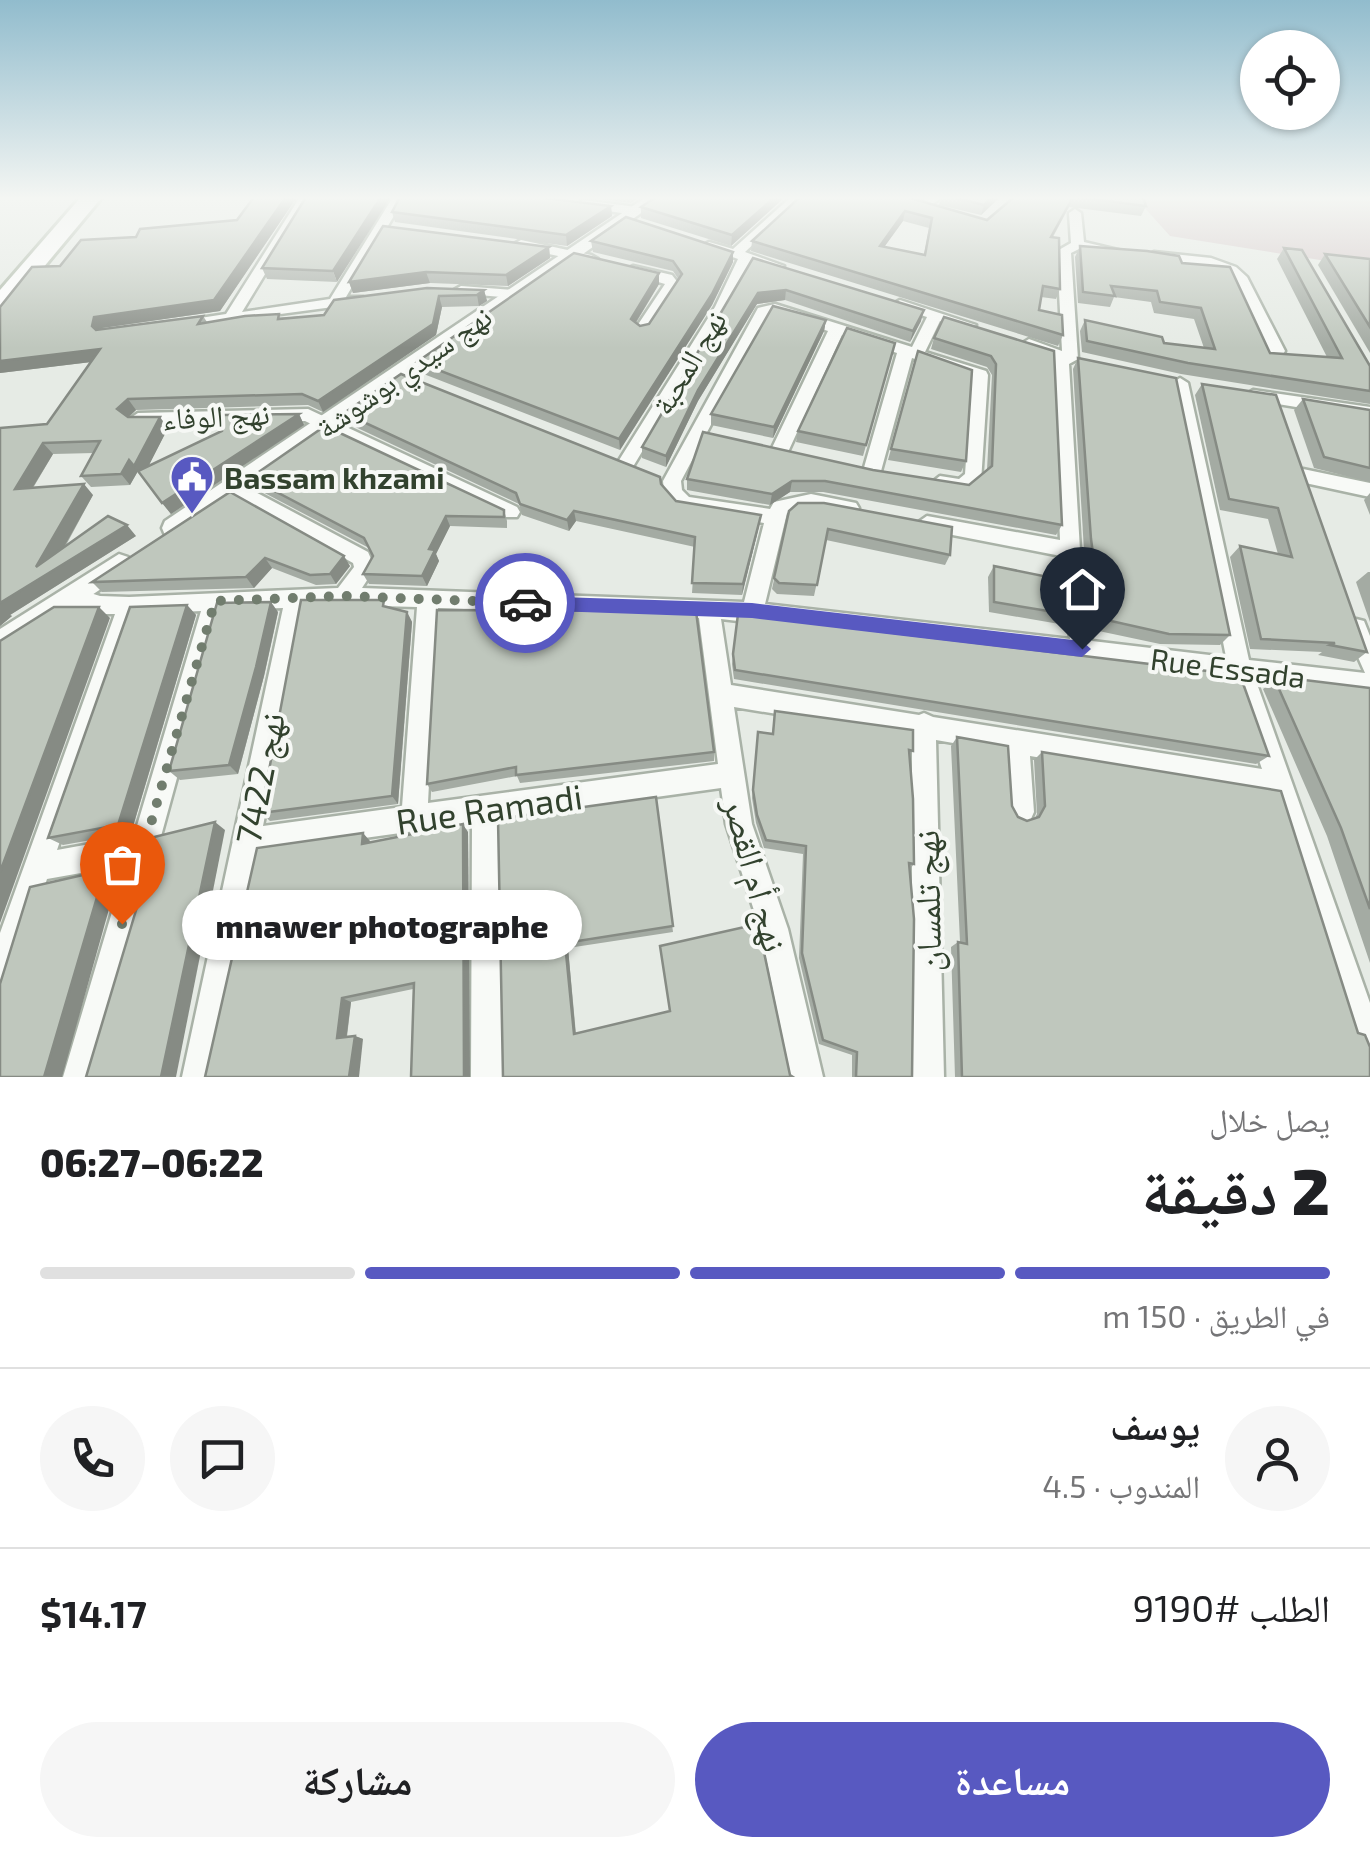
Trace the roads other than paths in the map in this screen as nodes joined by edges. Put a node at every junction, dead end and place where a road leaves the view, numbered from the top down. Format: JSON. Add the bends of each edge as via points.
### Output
{"nodes":[{"id":1,"x":31,"y":247,"type":"edge"},
{"id":2,"x":49,"y":247,"type":"edge"},
{"id":3,"x":275,"y":247,"type":"edge"},
{"id":4,"x":374,"y":247,"type":"edge"},
{"id":5,"x":535,"y":247,"type":"edge"},
{"id":6,"x":586,"y":247,"type":"edge"},
{"id":7,"x":712,"y":247,"type":"edge"},
{"id":8,"x":749,"y":247,"type":"edge"},
{"id":9,"x":1073,"y":247,"type":"edge"},
{"id":10,"x":1094,"y":247,"type":"edge"},
{"id":11,"x":573,"y":255,"type":"junction"},
{"id":12,"x":741,"y":256,"type":"junction"},
{"id":13,"x":606,"y":263,"type":"edge"},
{"id":14,"x":622,"y":267,"type":"edge"},
{"id":15,"x":795,"y":272,"type":"edge"},
{"id":16,"x":0,"y":284,"type":"edge"},
{"id":17,"x":443,"y":290,"type":"edge"},
{"id":18,"x":514,"y":294,"type":"junction"},
{"id":19,"x":374,"y":298,"type":"edge"},
{"id":20,"x":882,"y":298,"type":"edge"},
{"id":21,"x":336,"y":302,"type":"junction"},
{"id":22,"x":0,"y":305,"type":"edge"},
{"id":23,"x":936,"y":315,"type":"junction"},
{"id":24,"x":232,"y":316,"type":"junction"},
{"id":25,"x":838,"y":327,"type":"junction"},
{"id":26,"x":160,"y":328,"type":"edge"},
{"id":27,"x":643,"y":329,"type":"edge"},
{"id":28,"x":912,"y":351,"type":"junction"},
{"id":29,"x":1277,"y":351,"type":"edge"},
{"id":30,"x":1072,"y":359,"type":"junction"},
{"id":31,"x":1181,"y":383,"type":"edge"},
{"id":32,"x":1238,"y":392,"type":"edge"},
{"id":33,"x":1370,"y":413,"type":"edge"},
{"id":34,"x":138,"y":419,"type":"edge"},
{"id":35,"x":325,"y":425,"type":"junction"},
{"id":36,"x":780,"y":452,"type":"edge"},
{"id":37,"x":871,"y":471,"type":"edge"},
{"id":38,"x":659,"y":476,"type":"junction"},
{"id":39,"x":1303,"y":477,"type":"edge"},
{"id":40,"x":922,"y":480,"type":"edge"},
{"id":41,"x":235,"y":488,"type":"junction"},
{"id":42,"x":1370,"y":490,"type":"edge"},
{"id":43,"x":510,"y":512,"type":"dead end"},
{"id":44,"x":873,"y":513,"type":"edge"},
{"id":45,"x":775,"y":516,"type":"junction"},
{"id":46,"x":908,"y":520,"type":"edge"},
{"id":47,"x":1070,"y":550,"type":"junction"},
{"id":48,"x":71,"y":596,"type":"junction"},
{"id":49,"x":296,"y":596,"type":"junction"},
{"id":50,"x":344,"y":596,"type":"junction"},
{"id":51,"x":428,"y":599,"type":"junction"},
{"id":52,"x":215,"y":601,"type":"junction"},
{"id":53,"x":129,"y":606,"type":"junction"},
{"id":54,"x":709,"y":610,"type":"junction"},
{"id":55,"x":752,"y":611,"type":"junction"},
{"id":56,"x":1350,"y":613,"type":"edge"},
{"id":57,"x":0,"y":644,"type":"edge"},
{"id":58,"x":1082,"y":649,"type":"junction"},
{"id":59,"x":1370,"y":665,"type":"edge"},
{"id":60,"x":1240,"y":670,"type":"junction"},
{"id":61,"x":1370,"y":684,"type":"edge"},
{"id":62,"x":720,"y":694,"type":"junction"},
{"id":63,"x":924,"y":724,"type":"junction"},
{"id":64,"x":1017,"y":740,"type":"junction"},
{"id":65,"x":730,"y":775,"type":"junction"},
{"id":66,"x":1276,"y":784,"type":"junction"},
{"id":67,"x":485,"y":808,"type":"junction"},
{"id":68,"x":1021,"y":812,"type":"dead end"},
{"id":69,"x":414,"y":818,"type":"junction"},
{"id":70,"x":247,"y":841,"type":"junction"},
{"id":71,"x":144,"y":848,"type":"junction"},
{"id":72,"x":38,"y":867,"type":"junction"},
{"id":73,"x":0,"y":974,"type":"edge"},
{"id":74,"x":1367,"y":1032,"type":"edge"},
{"id":75,"x":79,"y":1077,"type":"edge"},
{"id":76,"x":198,"y":1077,"type":"edge"},
{"id":77,"x":487,"y":1077,"type":"edge"},
{"id":78,"x":807,"y":1077,"type":"edge"},
{"id":79,"x":928,"y":1077,"type":"edge"}],
"edges":[{"from":1,"to":16,"type":"main road"},
{"from":2,"to":22,"type":"main road"},
{"from":3,"to":24,"type":"street"},
{"from":4,"to":21,"type":"street"},
{"from":5,"to":11,"type":"street"},
{"from":6,"to":11,"type":"street","name":"نهج سيدي بوشوشة"},
{"from":7,"to":12,"type":"street"},
{"from":8,"to":12,"type":"street"},
{"from":9,"to":30,"type":"street","via":[[1064,251]]},
{"from":10,"to":29,"type":"street","via":[[1226,266],[1240,278]]},
{"from":11,"to":13,"type":"street"},
{"from":11,"to":18,"type":"street","name":"نهج سيدي بوشوشة"},
{"from":12,"to":15,"type":"street"},
{"from":12,"to":38,"type":"street","name":"نهج المحبة","via":[[722,306],[616,461]]},
{"from":14,"to":27,"type":"street","via":[[671,280]]},
{"from":17,"to":18,"type":"street"},
{"from":18,"to":35,"type":"street","name":"نهج سيدي بوشوشة","via":[[405,378]]},
{"from":19,"to":21,"type":"street"},
{"from":20,"to":23,"type":"street"},
{"from":21,"to":24,"type":"street"},
{"from":23,"to":28,"type":"street"},
{"from":23,"to":30,"type":"street"},
{"from":24,"to":26,"type":"street"},
{"from":25,"to":28,"type":"street"},
{"from":25,"to":36,"type":"street"},
{"from":25,"to":38,"type":"street","via":[[779,307],[763,311],[704,434]]},
{"from":28,"to":37,"type":"street"},
{"from":28,"to":40,"type":"street","via":[[982,378],[972,481],[962,486]]},
{"from":30,"to":47,"type":"street"},
{"from":31,"to":60,"type":"street"},
{"from":32,"to":33,"type":"street","via":[[1280,407]]},
{"from":34,"to":35,"type":"street","name":"نهج الوفاء","via":[[294,412]]},
{"from":35,"to":41,"type":"street","name":"نهج سيدي بوشوشة"},
{"from":35,"to":43,"type":"street","name":"نهج الوفاء"},
{"from":38,"to":45,"type":"street","via":[[684,503]]},
{"from":39,"to":42,"type":"street"},
{"from":41,"to":48,"type":"street","name":"نهج سيدي بوشوشة"},
{"from":41,"to":50,"type":"street","via":[[361,558],[365,568]]},
{"from":44,"to":45,"type":"street","via":[[800,502]]},
{"from":45,"to":55,"type":"street"},
{"from":46,"to":47,"type":"street"},
{"from":47,"to":58,"type":"street"},
{"from":48,"to":53,"type":"street","name":"Rue Essada"},
{"from":48,"to":57,"type":"street","name":"نهج سيدي بوشوشة"},
{"from":49,"to":50,"type":"street","name":"Rue Essada"},
{"from":49,"to":52,"type":"street","name":"Rue Essada"},
{"from":49,"to":70,"type":"street","name":"نهج 7422"},
{"from":50,"to":51,"type":"street","name":"Rue Essada"},
{"from":51,"to":54,"type":"street","name":"Rue Essada"},
{"from":51,"to":69,"type":"street"},
{"from":52,"to":53,"type":"street","name":"Rue Essada"},
{"from":52,"to":71,"type":"street"},
{"from":53,"to":72,"type":"street"},
{"from":54,"to":55,"type":"street","name":"Rue Essada"},
{"from":54,"to":62,"type":"street","name":"نهج أم القصر"},
{"from":55,"to":58,"type":"street","name":"Rue Essada"},
{"from":56,"to":59,"type":"street"},
{"from":58,"to":60,"type":"street","name":"Rue Essada"},
{"from":60,"to":61,"type":"street","name":"Rue Essada"},
{"from":60,"to":66,"type":"street"},
{"from":62,"to":63,"type":"street"},
{"from":62,"to":65,"type":"street","name":"نهج أم القصر"},
{"from":63,"to":64,"type":"street"},
{"from":63,"to":79,"type":"street","name":"نهج تلمسان"},
{"from":64,"to":66,"type":"street"},
{"from":64,"to":68,"type":"street"},
{"from":65,"to":67,"type":"street","name":"Rue Ramadi"},
{"from":65,"to":78,"type":"street","name":"نهج أم القصر"},
{"from":66,"to":74,"type":"street"},
{"from":67,"to":69,"type":"street","name":"Rue Ramadi"},
{"from":67,"to":77,"type":"street"},
{"from":69,"to":70,"type":"street","name":"Rue Ramadi"},
{"from":70,"to":76,"type":"street","name":"نهج 7422"},
{"from":71,"to":72,"type":"street"},
{"from":71,"to":75,"type":"street"},
{"from":72,"to":73,"type":"street"}]}
